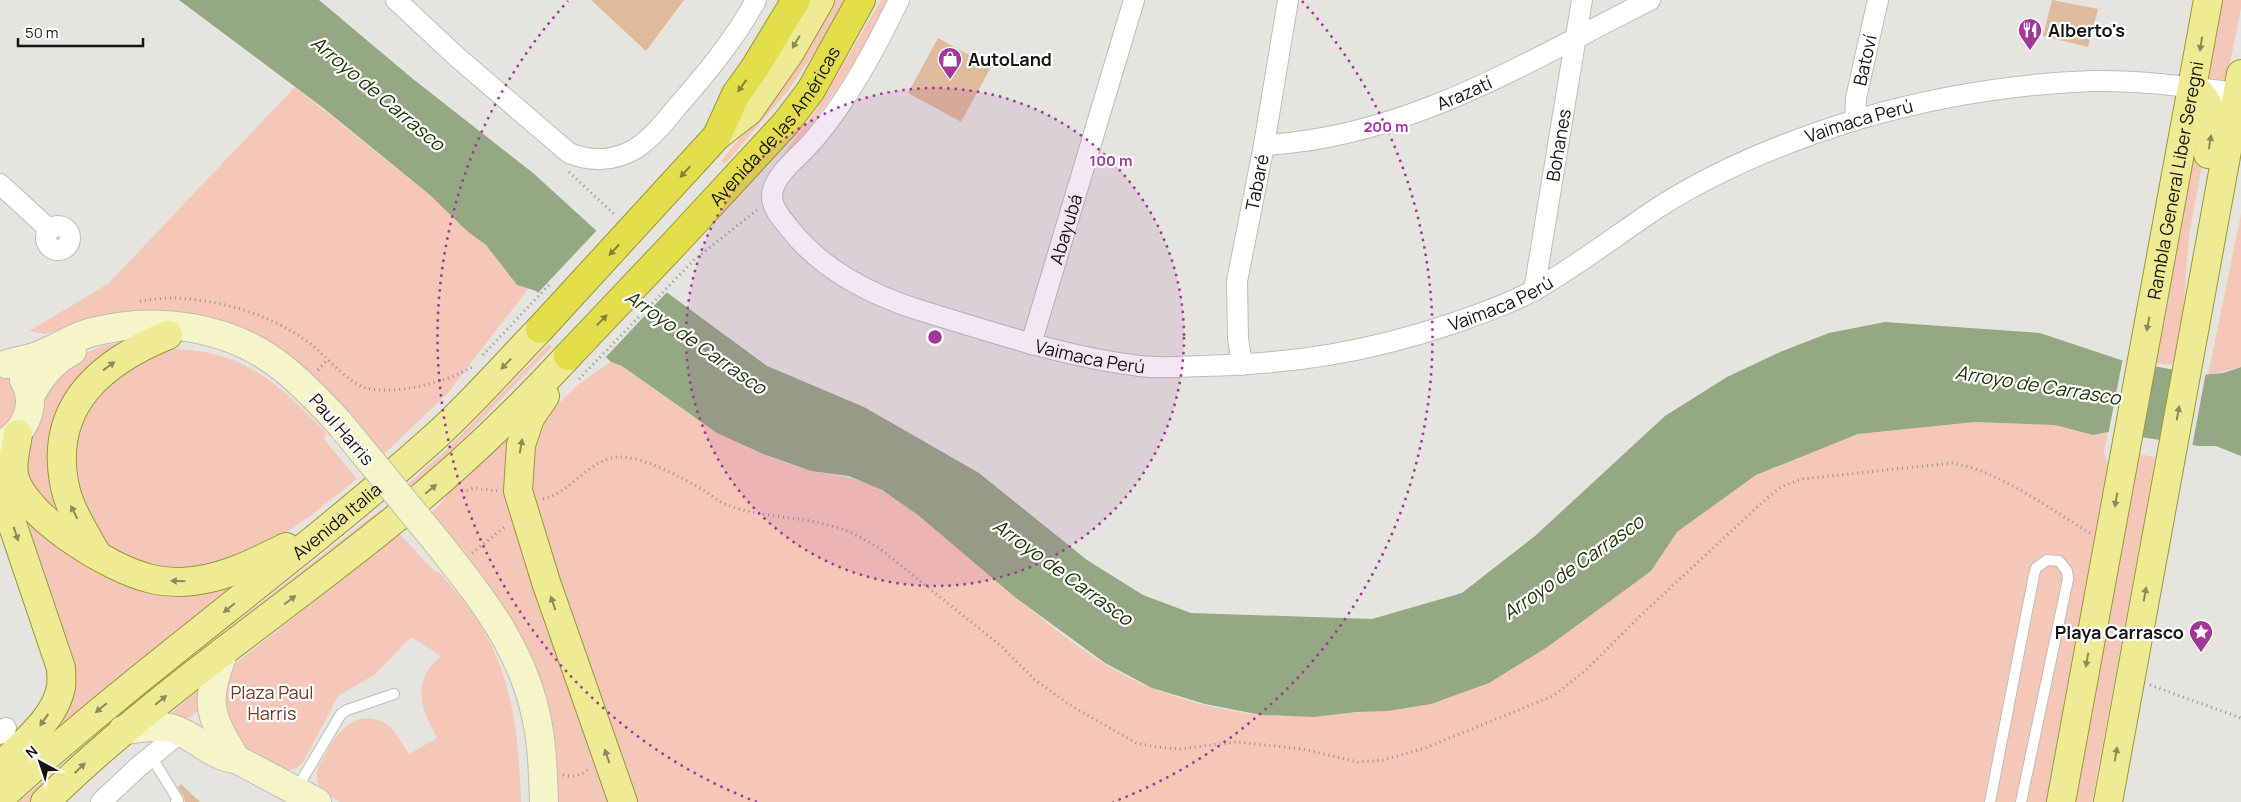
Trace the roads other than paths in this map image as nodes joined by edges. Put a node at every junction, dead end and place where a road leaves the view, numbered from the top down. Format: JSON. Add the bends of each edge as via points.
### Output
{"nodes":[{"id":1,"x":396,"y":0,"type":"edge"},
{"id":2,"x":756,"y":0,"type":"edge"},
{"id":3,"x":796,"y":0,"type":"edge"},
{"id":4,"x":820,"y":0,"type":"edge"},
{"id":5,"x":861,"y":0,"type":"edge"},
{"id":6,"x":899,"y":0,"type":"edge"},
{"id":7,"x":1134,"y":0,"type":"edge"},
{"id":8,"x":1288,"y":0,"type":"edge"},
{"id":9,"x":1582,"y":0,"type":"edge"},
{"id":10,"x":1650,"y":0,"type":"edge"},
{"id":11,"x":1878,"y":0,"type":"edge"},
{"id":12,"x":2208,"y":0,"type":"edge"},
{"id":13,"x":1574,"y":40,"type":"junction"},
{"id":14,"x":2239,"y":84,"type":"edge"},
{"id":15,"x":2194,"y":87,"type":"junction"},
{"id":16,"x":1855,"y":120,"type":"junction"},
{"id":17,"x":717,"y":136,"type":"junction"},
{"id":18,"x":1264,"y":145,"type":"junction"},
{"id":19,"x":0,"y":184,"type":"edge"},
{"id":20,"x":50,"y":230,"type":"dead end"},
{"id":21,"x":685,"y":251,"type":"joint"},
{"id":22,"x":2204,"y":276,"type":"junction"},
{"id":23,"x":1534,"y":291,"type":"junction"},
{"id":24,"x":540,"y":329,"type":"joint"},
{"id":25,"x":168,"y":335,"type":"junction"},
{"id":26,"x":1031,"y":344,"type":"junction"},
{"id":27,"x":4,"y":362,"type":"edge"},
{"id":28,"x":577,"y":364,"type":"junction"},
{"id":29,"x":1242,"y":365,"type":"junction"},
{"id":30,"x":30,"y":396,"type":"junction"},
{"id":31,"x":339,"y":431,"type":"junction"},
{"id":32,"x":9,"y":440,"type":"edge"},
{"id":33,"x":0,"y":488,"type":"edge"},
{"id":34,"x":308,"y":544,"type":"junction"},
{"id":35,"x":434,"y":546,"type":"junction"},
{"id":36,"x":97,"y":554,"type":"junction"},
{"id":37,"x":224,"y":650,"type":"junction"},
{"id":38,"x":394,"y":694,"type":"dead end"},
{"id":39,"x":210,"y":706,"type":"junction"},
{"id":40,"x":123,"y":730,"type":"junction"},
{"id":41,"x":181,"y":732,"type":"junction"},
{"id":42,"x":151,"y":756,"type":"junction"},
{"id":43,"x":236,"y":759,"type":"junction"},
{"id":44,"x":0,"y":767,"type":"edge"},
{"id":45,"x":306,"y":796,"type":"edge"},
{"id":46,"x":0,"y":798,"type":"edge"},
{"id":47,"x":48,"y":801,"type":"edge"},
{"id":48,"x":101,"y":802,"type":"edge"},
{"id":49,"x":176,"y":802,"type":"edge"},
{"id":50,"x":530,"y":802,"type":"edge"},
{"id":51,"x":544,"y":802,"type":"edge"},
{"id":52,"x":623,"y":802,"type":"edge"},
{"id":53,"x":1990,"y":802,"type":"edge"},
{"id":54,"x":2021,"y":802,"type":"edge"},
{"id":55,"x":2061,"y":802,"type":"edge"},
{"id":56,"x":2108,"y":802,"type":"edge"}],
"edges":[{"from":1,"to":2,"type":"street","via":[[457,58],[569,153],[597,160],[635,149],[654,135],[723,51]]},
{"from":3,"to":17,"type":"highway","one_way":true,"via":[[736,94]]},
{"from":4,"to":17,"type":"main road","one_way":true,"via":[[749,111]]},
{"from":5,"to":21,"type":"highway","name":"Avenida de las Américas","via":[[811,90]]},
{"from":6,"to":26,"type":"street","name":"Vaimaca Perú","via":[[823,130],[781,175],[774,187],[772,199],[778,215],[823,263],[863,287],[905,306]]},
{"from":7,"to":26,"type":"street","name":"Abayubá"},
{"from":8,"to":18,"type":"street","name":"Tabaré"},
{"from":9,"to":13,"type":"street","name":"Bohanes"},
{"from":10,"to":13,"type":"street","name":"Arazatí"},
{"from":11,"to":16,"type":"street","name":"Batoví","via":[[1856,98]]},
{"from":12,"to":15,"type":"main road","name":"Rambla General Liber Seregni","one_way":true},
{"from":13,"to":18,"type":"street","name":"Arazatí","via":[[1457,97],[1405,117],[1339,136]]},
{"from":13,"to":23,"type":"street","name":"Bohanes"},
{"from":14,"to":15,"type":"street","name":"Vaimaca Perú"},
{"from":14,"to":22,"type":"main road"},
{"from":15,"to":16,"type":"street","name":"Vaimaca Perú","via":[[2096,81],[2045,85],[1934,100]]},
{"from":22,"to":15,"type":"main road","one_way":true,"via":[[2196,233],[2214,118],[2206,99]]},
{"from":15,"to":55,"type":"main road","name":"Rambla General Liber Seregni","one_way":true},
{"from":16,"to":23,"type":"street","name":"Vaimaca Perú","via":[[1748,160],[1705,182],[1661,206]]},
{"from":17,"to":24,"type":"highway","name":"Avenida Italia","one_way":true},
{"from":18,"to":29,"type":"street","name":"Tabaré","via":[[1237,281]]},
{"from":19,"to":20,"type":"street"},
{"from":28,"to":21,"type":"highway","name":"Avenida Italia","one_way":true},
{"from":56,"to":22,"type":"main road","one_way":true},
{"from":23,"to":29,"type":"street","name":"Vaimaca Perú","via":[[1482,313],[1369,349],[1310,359]]},
{"from":24,"to":34,"type":"main road","name":"Avenida Italia","one_way":true,"via":[[437,434]]},
{"from":25,"to":30,"type":"main road","name":"Paul Harris","via":[[116,337],[70,352],[48,368]]},
{"from":25,"to":31,"type":"main road","name":"Paul Harris","via":[[220,344],[247,357],[280,377]]},
{"from":36,"to":25,"type":"main road","one_way":true,"via":[[70,504],[64,483],[62,461],[69,422],[87,386],[103,371],[145,344]]},
{"from":26,"to":29,"type":"street","name":"Vaimaca Perú","via":[[1057,352],[1144,367]]},
{"from":27,"to":30,"type":"main road","via":[[22,378]]},
{"from":27,"to":31,"type":"main road","name":"Paul Harris","via":[[40,355],[69,340],[112,328],[144,324],[204,330],[249,346],[283,368],[314,395]]},
{"from":37,"to":28,"type":"main road","name":"Avenida Italia","one_way":true,"via":[[381,531],[458,466],[532,395]]},
{"from":52,"to":28,"type":"main road","one_way":true,"via":[[517,513],[520,444],[530,418],[555,382]]},
{"from":30,"to":32,"type":"main road","via":[[28,416]]},
{"from":31,"to":35,"type":"main road","name":"Paul Harris"},
{"from":32,"to":36,"type":"main road","via":[[15,480],[22,494],[42,518]]},
{"from":33,"to":44,"type":"main road","one_way":true,"via":[[61,668],[60,688],[54,704],[40,726]]},
{"from":34,"to":36,"type":"main road","one_way":true,"via":[[286,547],[225,576],[181,582],[150,579],[122,569]]},
{"from":34,"to":46,"type":"main road","name":"Avenida Italia","one_way":true,"via":[[102,708]]},
{"from":35,"to":50,"type":"main road","name":"Paul Harris","via":[[477,608],[506,658],[525,726]]},
{"from":35,"to":51,"type":"main road","name":"Paul Harris","via":[[490,610],[514,652],[538,724]]},
{"from":37,"to":39,"type":"main road"},
{"from":40,"to":37,"type":"main road","name":"Avenida Italia","one_way":true},
{"from":38,"to":45,"type":"lane","via":[[341,714]]},
{"from":39,"to":41,"type":"main road","via":[[202,719]]},
{"from":39,"to":43,"type":"main road","via":[[215,722]]},
{"from":40,"to":41,"type":"main road","via":[[161,726]]},
{"from":47,"to":40,"type":"main road","name":"Avenida Italia","one_way":true},
{"from":41,"to":42,"type":"street"},
{"from":41,"to":43,"type":"main road","via":[[223,758]]},
{"from":42,"to":48,"type":"street"},
{"from":42,"to":49,"type":"lane","via":[[178,800]]},
{"from":43,"to":45,"type":"main road"},
{"from":53,"to":54,"type":"lane","via":[[2036,568],[2047,560],[2059,561],[2067,571],[2068,579]]}]}
